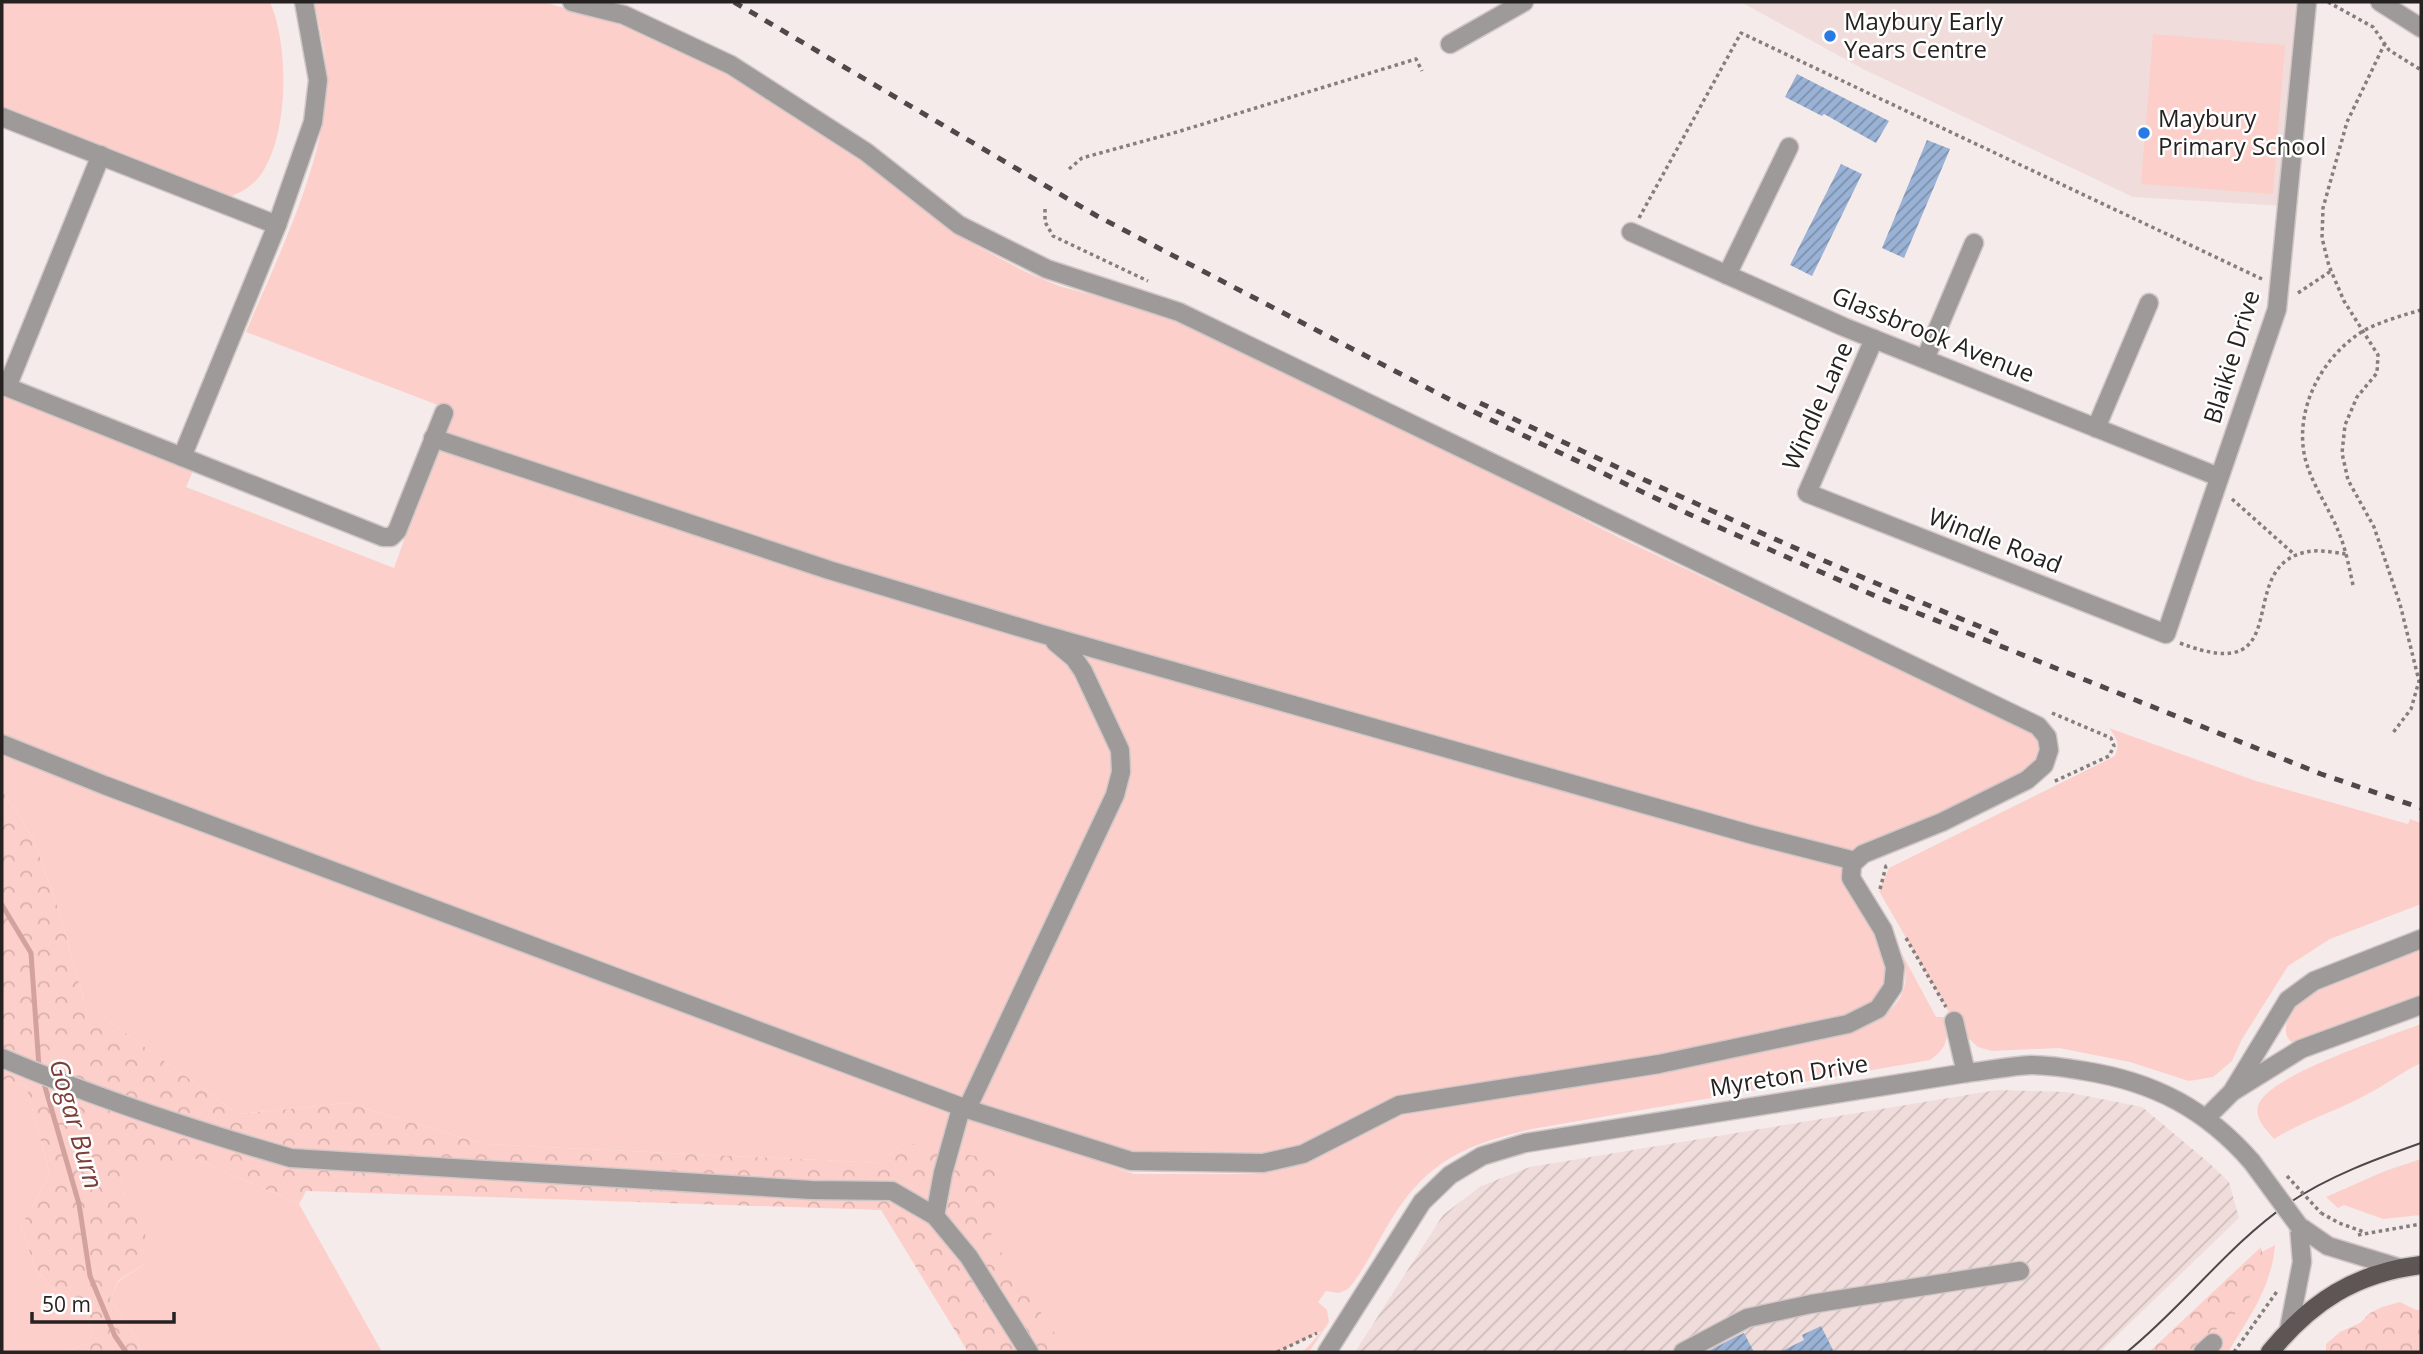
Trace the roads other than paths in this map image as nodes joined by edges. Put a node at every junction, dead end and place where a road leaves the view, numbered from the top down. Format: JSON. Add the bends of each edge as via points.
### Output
{"nodes":[{"id":1,"x":304,"y":2,"type":"edge"},
{"id":2,"x":572,"y":2,"type":"edge"},
{"id":3,"x":1524,"y":2,"type":"edge"},
{"id":4,"x":2307,"y":2,"type":"edge"},
{"id":5,"x":2380,"y":2,"type":"edge"},
{"id":6,"x":2421,"y":28,"type":"edge"},
{"id":7,"x":1450,"y":44,"type":"dead end"},
{"id":8,"x":2,"y":117,"type":"edge"},
{"id":9,"x":1789,"y":147,"type":"dead end"},
{"id":10,"x":100,"y":155,"type":"junction"},
{"id":11,"x":277,"y":225,"type":"junction"},
{"id":12,"x":1631,"y":232,"type":"road end"},
{"id":13,"x":1974,"y":243,"type":"dead end"},
{"id":14,"x":1727,"y":275,"type":"junction"},
{"id":15,"x":2149,"y":303,"type":"dead end"},
{"id":16,"x":1874,"y":339,"type":"junction"},
{"id":17,"x":1925,"y":359,"type":"junction"},
{"id":18,"x":4,"y":386,"type":"edge"},
{"id":19,"x":444,"y":413,"type":"dead end"},
{"id":20,"x":2096,"y":428,"type":"junction"},
{"id":21,"x":433,"y":438,"type":"junction"},
{"id":22,"x":181,"y":457,"type":"junction"},
{"id":23,"x":2220,"y":478,"type":"junction"},
{"id":24,"x":1807,"y":493,"type":"joint"},
{"id":25,"x":1042,"y":634,"type":"junction"},
{"id":26,"x":2166,"y":634,"type":"joint"},
{"id":27,"x":2,"y":744,"type":"edge"},
{"id":28,"x":1855,"y":861,"type":"junction"},
{"id":29,"x":2421,"y":939,"type":"edge"},
{"id":30,"x":2421,"y":1005,"type":"edge"},
{"id":31,"x":1954,"y":1021,"type":"road end"},
{"id":32,"x":2271,"y":1027,"type":"junction"},
{"id":33,"x":2301,"y":1049,"type":"junction"},
{"id":34,"x":2,"y":1058,"type":"edge"},
{"id":35,"x":1966,"y":1073,"type":"junction"},
{"id":36,"x":2232,"y":1092,"type":"junction"},
{"id":37,"x":963,"y":1110,"type":"junction"},
{"id":38,"x":2206,"y":1118,"type":"junction"},
{"id":39,"x":935,"y":1216,"type":"junction"},
{"id":40,"x":2299,"y":1226,"type":"junction"},
{"id":41,"x":2421,"y":1265,"type":"edge"},
{"id":42,"x":2400,"y":1268,"type":"junction"},
{"id":43,"x":2020,"y":1271,"type":"dead end"},
{"id":44,"x":2289,"y":1329,"type":"junction"},
{"id":45,"x":1029,"y":1352,"type":"edge"},
{"id":46,"x":1327,"y":1352,"type":"edge"},
{"id":47,"x":1683,"y":1352,"type":"edge"},
{"id":48,"x":2270,"y":1352,"type":"edge"}],
"edges":[{"from":1,"to":11,"type":"street","via":[[318,80],[313,122]]},
{"from":2,"to":28,"type":"street","via":[[624,15],[731,65],[866,152],[959,225],[1036,264],[1179,312],[2038,726],[2047,737],[2044,765],[2027,780]]},
{"from":3,"to":7,"type":"street"},
{"from":4,"to":23,"type":"street","name":"Blaikie Drive","via":[[2287,291]]},
{"from":5,"to":6,"type":"street"},
{"from":8,"to":10,"type":"street"},
{"from":9,"to":14,"type":"street"},
{"from":10,"to":11,"type":"street"},
{"from":10,"to":18,"type":"street"},
{"from":11,"to":22,"type":"street"},
{"from":12,"to":14,"type":"street","name":"Glassbrook Avenue"},
{"from":13,"to":17,"type":"street"},
{"from":14,"to":16,"type":"street","name":"Glassbrook Avenue"},
{"from":15,"to":20,"type":"street"},
{"from":16,"to":17,"type":"street","name":"Glassbrook Avenue"},
{"from":16,"to":24,"type":"street","name":"Windle Lane"},
{"from":17,"to":20,"type":"street","name":"Glassbrook Avenue"},
{"from":18,"to":22,"type":"street"},
{"from":19,"to":21,"type":"street"},
{"from":20,"to":23,"type":"street","name":"Glassbrook Avenue"},
{"from":21,"to":22,"type":"street","via":[[391,537]]},
{"from":21,"to":25,"type":"street","via":[[830,570]]},
{"from":23,"to":26,"type":"street","name":"Blaikie Drive"},
{"from":24,"to":26,"type":"street","name":"Windle Road"},
{"from":25,"to":28,"type":"street"},
{"from":25,"to":37,"type":"street","via":[[1063,647],[1083,671],[1120,750],[1121,772],[1115,795]]},
{"from":27,"to":37,"type":"street"},
{"from":28,"to":37,"type":"street","via":[[1851,878],[1883,930],[1895,967],[1893,987],[1878,1009],[1848,1024],[1659,1064],[1399,1105],[1303,1154],[1262,1163],[1131,1161]]},
{"from":29,"to":32,"type":"street","via":[[2314,981],[2288,1000]]},
{"from":30,"to":33,"type":"street"},
{"from":31,"to":35,"type":"street"},
{"from":32,"to":33,"type":"street","via":[[2284,1047]]},
{"from":32,"to":36,"type":"street"},
{"from":33,"to":36,"type":"street"},
{"from":34,"to":39,"type":"street","via":[[77,1090],[291,1158],[892,1191]]},
{"from":35,"to":38,"type":"street","name":"Myreton Drive","via":[[2032,1065],[2112,1075],[2155,1088]]},
{"from":35,"to":46,"type":"street","name":"Myreton Drive","via":[[1569,1135],[1482,1156],[1450,1175],[1422,1202]]},
{"from":36,"to":38,"type":"street"},
{"from":37,"to":39,"type":"street"},
{"from":38,"to":40,"type":"street","name":"Myreton Drive","bridge":true,"via":[[2252,1162]]},
{"from":39,"to":45,"type":"street","via":[[969,1257]]},
{"from":40,"to":42,"type":"street","name":"Myreton Drive","via":[[2328,1246]]},
{"from":40,"to":44,"type":"street","via":[[2302,1262]]},
{"from":41,"to":42,"type":"main road"},
{"from":42,"to":44,"type":"main road","via":[[2330,1295]]},
{"from":43,"to":47,"type":"street","via":[[1747,1318]]},
{"from":44,"to":48,"type":"main road"}]}
